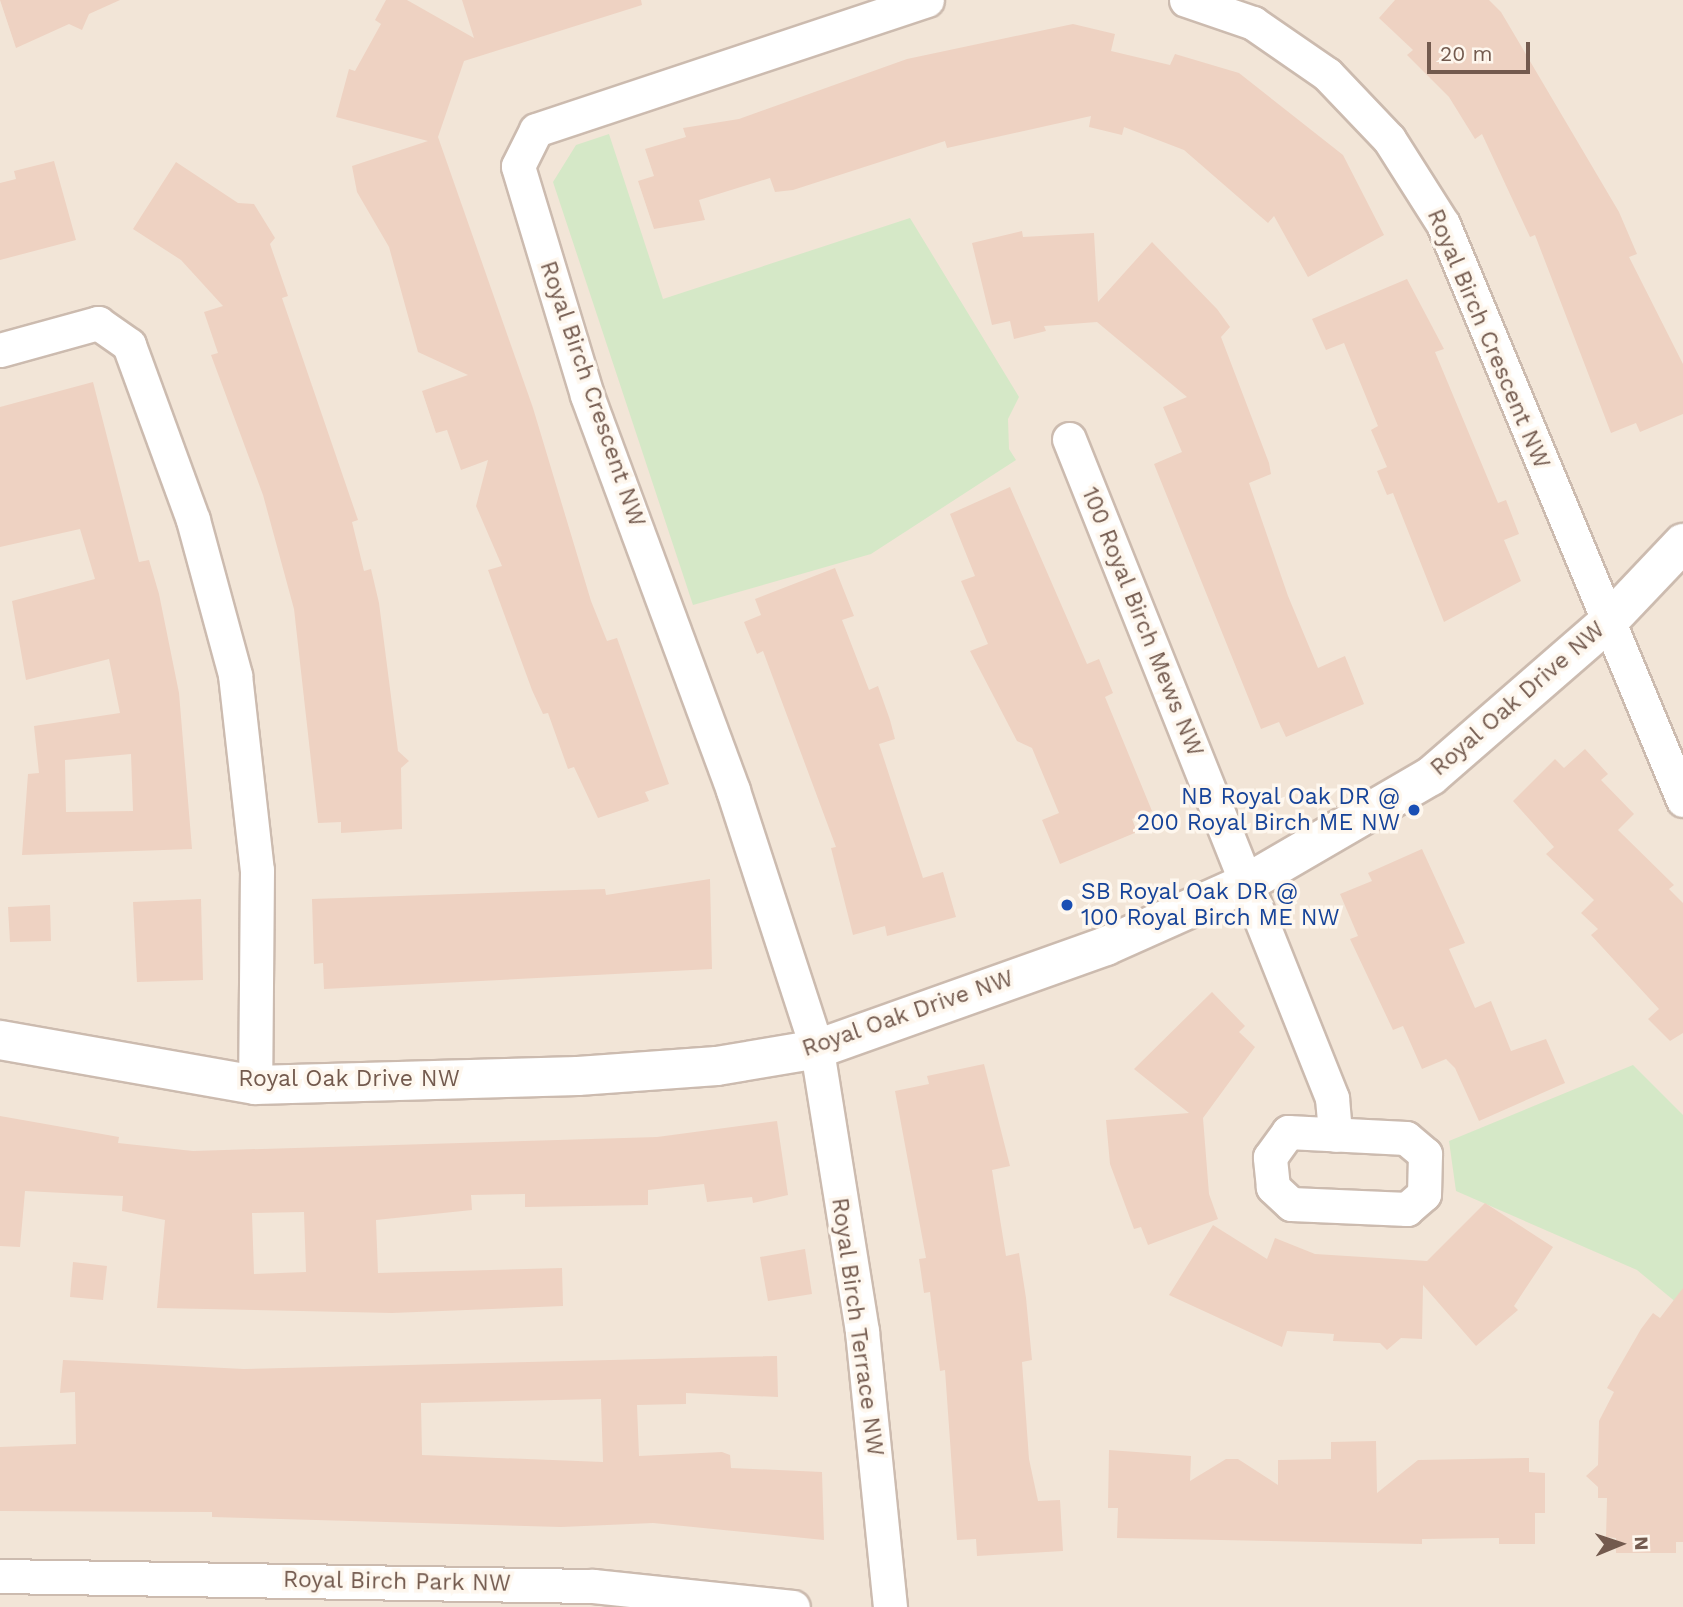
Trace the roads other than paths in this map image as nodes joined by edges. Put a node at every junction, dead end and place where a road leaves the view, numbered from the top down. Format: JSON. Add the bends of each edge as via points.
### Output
{"nodes":[{"id":1,"x":927,"y":0,"type":"edge"},
{"id":2,"x":1186,"y":0,"type":"edge"},
{"id":3,"x":0,"y":350,"type":"edge"},
{"id":4,"x":1069,"y":439,"type":"dead end"},
{"id":5,"x":1683,"y":543,"type":"edge"},
{"id":6,"x":1608,"y":622,"type":"junction"},
{"id":7,"x":1683,"y":800,"type":"edge"},
{"id":8,"x":1247,"y":883,"type":"junction"},
{"id":9,"x":0,"y":1040,"type":"edge"},
{"id":10,"x":817,"y":1049,"type":"junction"},
{"id":11,"x":255,"y":1085,"type":"junction"},
{"id":12,"x":1335,"y":1135,"type":"dead end"},
{"id":13,"x":0,"y":1576,"type":"edge"},
{"id":14,"x":793,"y":1607,"type":"edge"},
{"id":15,"x":890,"y":1607,"type":"edge"}],
"edges":[{"from":1,"to":10,"type":"street","name":"Royal Birch Crescent NW","via":[[536,130],[519,166],[587,395],[733,790]]},
{"from":2,"to":6,"type":"street","name":"Royal Birch Crescent NW","via":[[1253,23],[1327,74],[1389,139],[1443,224]]},
{"from":3,"to":11,"type":"street","via":[[98,323],[129,345],[193,520],[235,676],[257,870]]},
{"from":4,"to":8,"type":"street","name":"100 Royal Birch Mews NW"},
{"from":5,"to":6,"type":"street","name":"Royal Oak Drive NW"},
{"from":6,"to":7,"type":"street"},
{"from":6,"to":8,"type":"street","name":"Royal Oak Drive NW","via":[[1431,776]]},
{"from":8,"to":10,"type":"street","name":"Royal Oak Drive NW","via":[[1106,946]]},
{"from":8,"to":12,"type":"street","name":"100 Royal Birch Mews NW","via":[[1332,1098]]},
{"from":9,"to":11,"type":"street","name":"Royal Oak Drive NW"},
{"from":10,"to":11,"type":"street","name":"Royal Oak Drive NW","via":[[717,1066],[578,1076]]},
{"from":10,"to":15,"type":"street","name":"Royal Birch Terrace NW","via":[[862,1331]]},
{"from":13,"to":14,"type":"street","name":"Royal Birch Park NW","via":[[593,1586]]}]}
